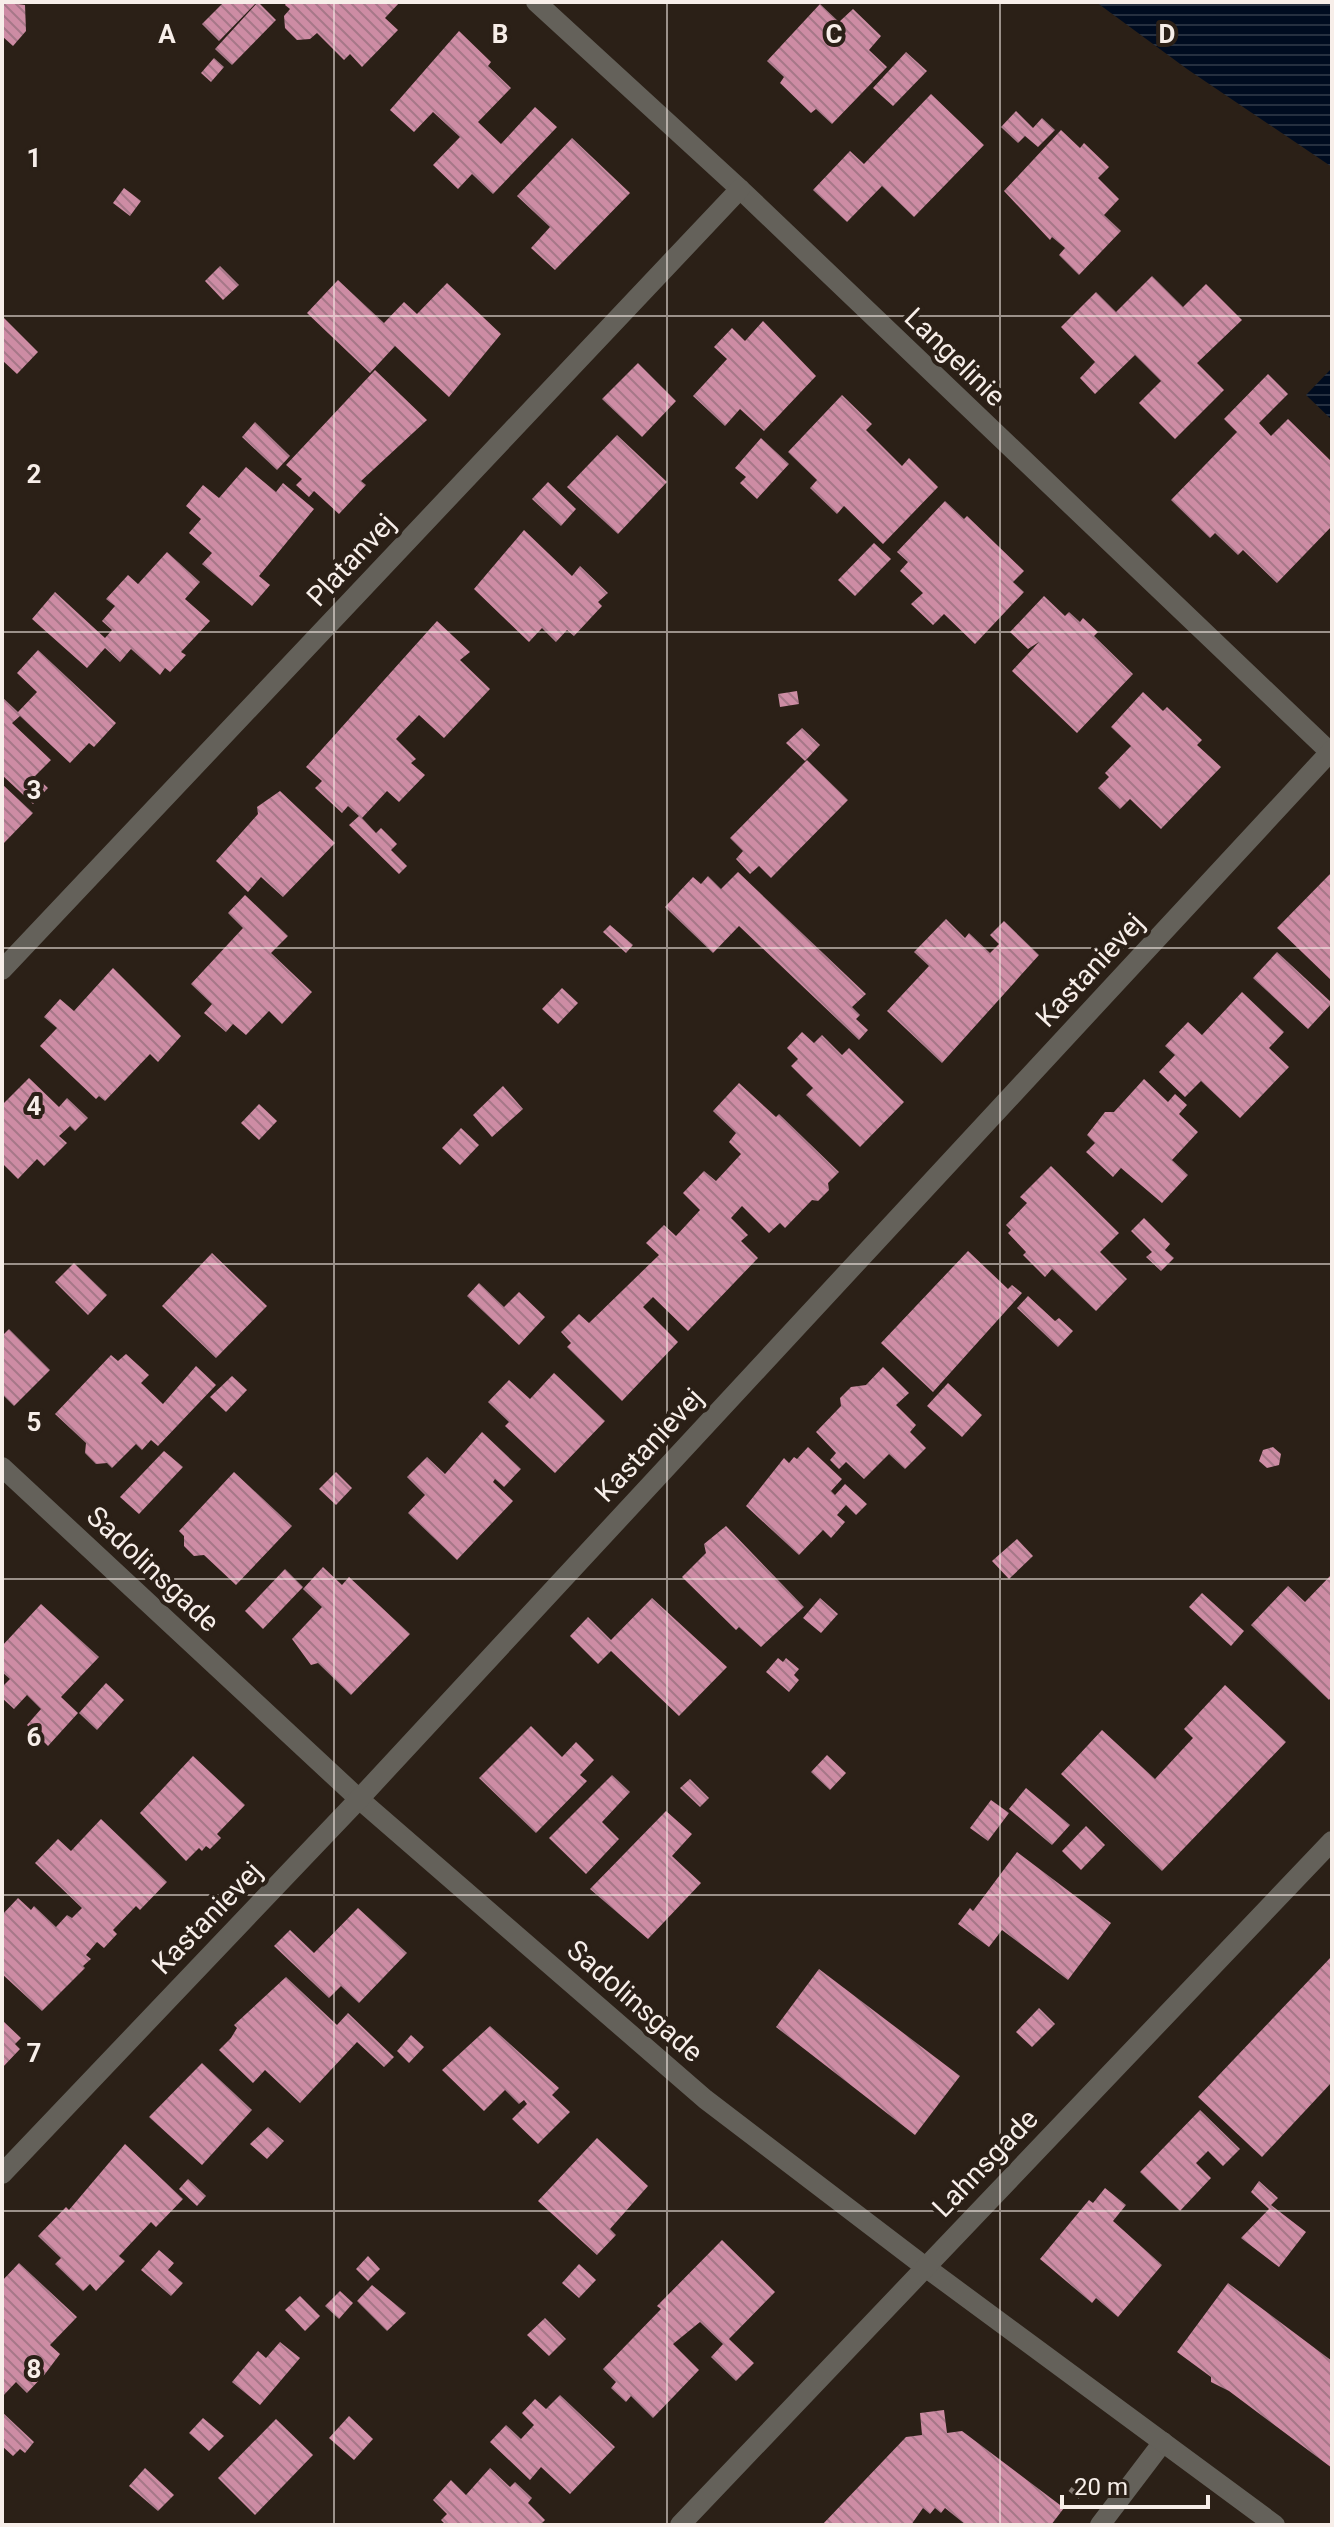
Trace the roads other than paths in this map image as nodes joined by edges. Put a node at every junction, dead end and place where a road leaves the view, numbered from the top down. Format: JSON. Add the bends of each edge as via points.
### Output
{"nodes":[{"id":1,"x":536,"y":2,"type":"edge"},
{"id":2,"x":740,"y":189,"type":"junction"},
{"id":3,"x":1331,"y":752,"type":"edge"},
{"id":4,"x":2,"y":970,"type":"edge"},
{"id":5,"x":2,"y":1467,"type":"edge"},
{"id":6,"x":359,"y":1799,"type":"junction"},
{"id":7,"x":1332,"y":1841,"type":"edge"},
{"id":8,"x":2,"y":2174,"type":"edge"},
{"id":9,"x":924,"y":2266,"type":"junction"},
{"id":10,"x":1163,"y":2442,"type":"junction"},
{"id":11,"x":680,"y":2525,"type":"edge"},
{"id":12,"x":1100,"y":2525,"type":"edge"},
{"id":13,"x":1275,"y":2525,"type":"edge"}],
"edges":[{"from":1,"to":2,"type":"street","name":"Langelinie"},
{"from":2,"to":3,"type":"street","name":"Langelinie"},
{"from":2,"to":4,"type":"street","name":"Platanvej"},
{"from":3,"to":6,"type":"street","name":"Kastanievej"},
{"from":5,"to":6,"type":"street","name":"Sadolinsgade"},
{"from":6,"to":8,"type":"street","name":"Kastanievej"},
{"from":6,"to":9,"type":"street","name":"Sadolinsgade","via":[[705,2099]]},
{"from":7,"to":9,"type":"street","name":"Lahnsgade"},
{"from":9,"to":10,"type":"street","name":"Sadolinsgade"},
{"from":9,"to":11,"type":"street","name":"Lahnsgade"},
{"from":10,"to":12,"type":"street"},
{"from":10,"to":13,"type":"street","name":"Sadolinsgade"}]}
